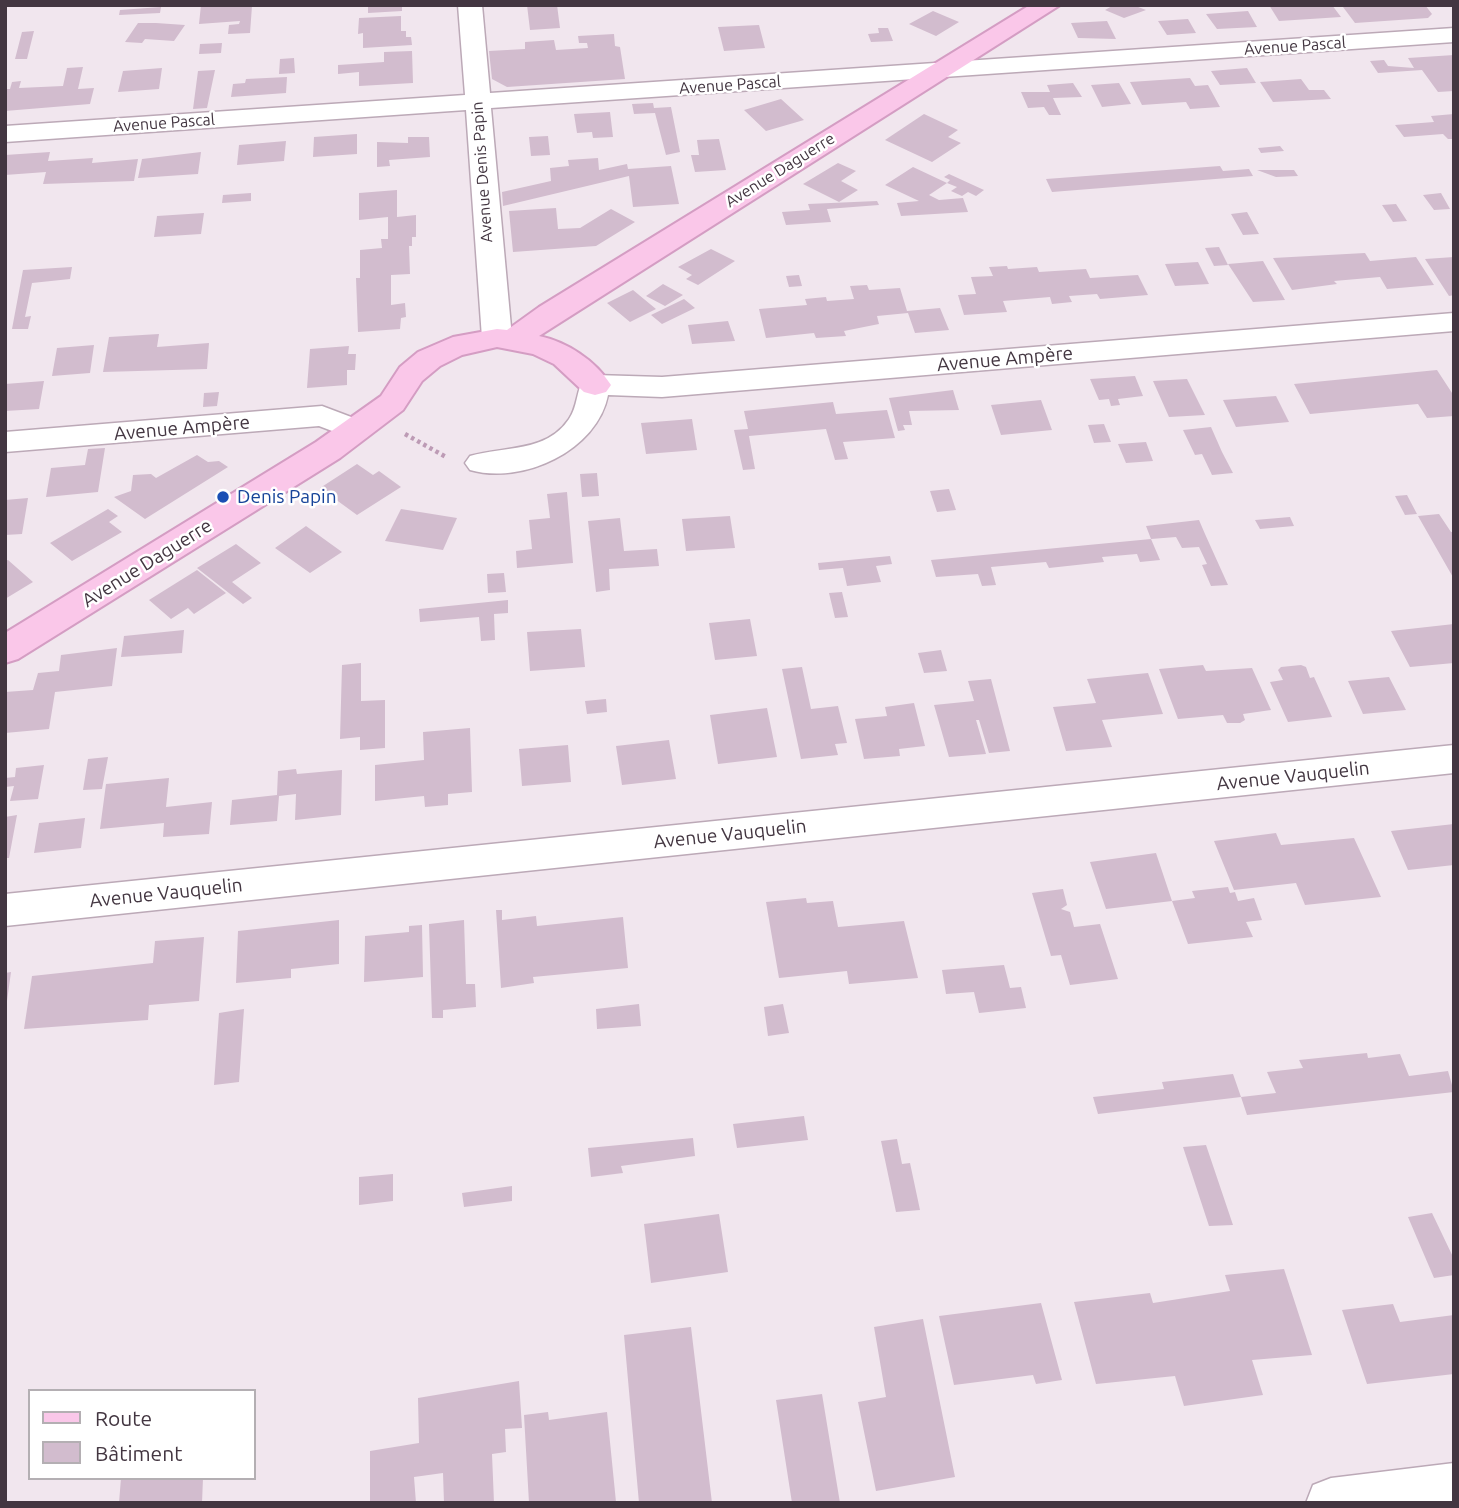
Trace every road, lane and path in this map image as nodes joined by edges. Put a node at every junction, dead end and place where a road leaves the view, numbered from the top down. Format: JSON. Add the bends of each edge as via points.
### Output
{"nodes":[{"id":1,"x":470,"y":5,"type":"edge"},
{"id":2,"x":1048,"y":5,"type":"edge"},
{"id":3,"x":1454,"y":35,"type":"edge"},
{"id":4,"x":942,"y":71,"type":"junction"},
{"id":5,"x":477,"y":102,"type":"junction"},
{"id":6,"x":5,"y":134,"type":"edge"},
{"id":7,"x":1454,"y":322,"type":"edge"},
{"id":8,"x":1415,"y":326,"type":"junction"},
{"id":9,"x":1454,"y":335,"type":"edge"},
{"id":10,"x":506,"y":339,"type":"junction"},
{"id":11,"x":595,"y":385,"type":"junction"},
{"id":12,"x":356,"y":430,"type":"junction"},
{"id":13,"x":398,"y":437,"type":"dead end"},
{"id":14,"x":5,"y":442,"type":"edge"},
{"id":15,"x":481,"y":463,"type":"joint"},
{"id":16,"x":5,"y":650,"type":"edge"},
{"id":17,"x":1454,"y":759,"type":"edge"},
{"id":18,"x":5,"y":909,"type":"edge"},
{"id":19,"x":1454,"y":1488,"type":"edge"},
{"id":20,"x":1331,"y":1503,"type":"edge"}],
"edges":[{"from":1,"to":5,"type":"street","name":"Avenue Denis Papin"},
{"from":2,"to":4,"type":"street","name":"Avenue Daguerre"},
{"from":3,"to":4,"type":"street","name":"Avenue Pascal"},
{"from":4,"to":5,"type":"street","name":"Avenue Pascal"},
{"from":4,"to":10,"type":"street","name":"Avenue Daguerre"},
{"from":5,"to":6,"type":"street","name":"Avenue Pascal"},
{"from":5,"to":10,"type":"street","name":"Avenue Denis Papin"},
{"from":7,"to":8,"type":"street","name":"Avenue Ampère"},
{"from":8,"to":9,"type":"street"},
{"from":8,"to":11,"type":"street","name":"Avenue Ampère","via":[[662,387]]},
{"from":10,"to":11,"type":"street","via":[[541,345],[565,357]]},
{"from":10,"to":12,"type":"street","name":"Avenue Daguerre","via":[[453,347],[429,359],[411,374],[392,403]]},
{"from":11,"to":15,"type":"street","via":[[593,405],[584,424],[566,441],[512,462]]},
{"from":12,"to":14,"type":"street","name":"Avenue Ampère","via":[[322,416]]},
{"from":12,"to":16,"type":"street","name":"Avenue Daguerre"},
{"from":13,"to":15,"type":"path","via":[[408,433],[426,449],[451,459]]},
{"from":17,"to":18,"type":"street","name":"Avenue Vauquelin"},
{"from":19,"to":20,"type":"street"}]}
